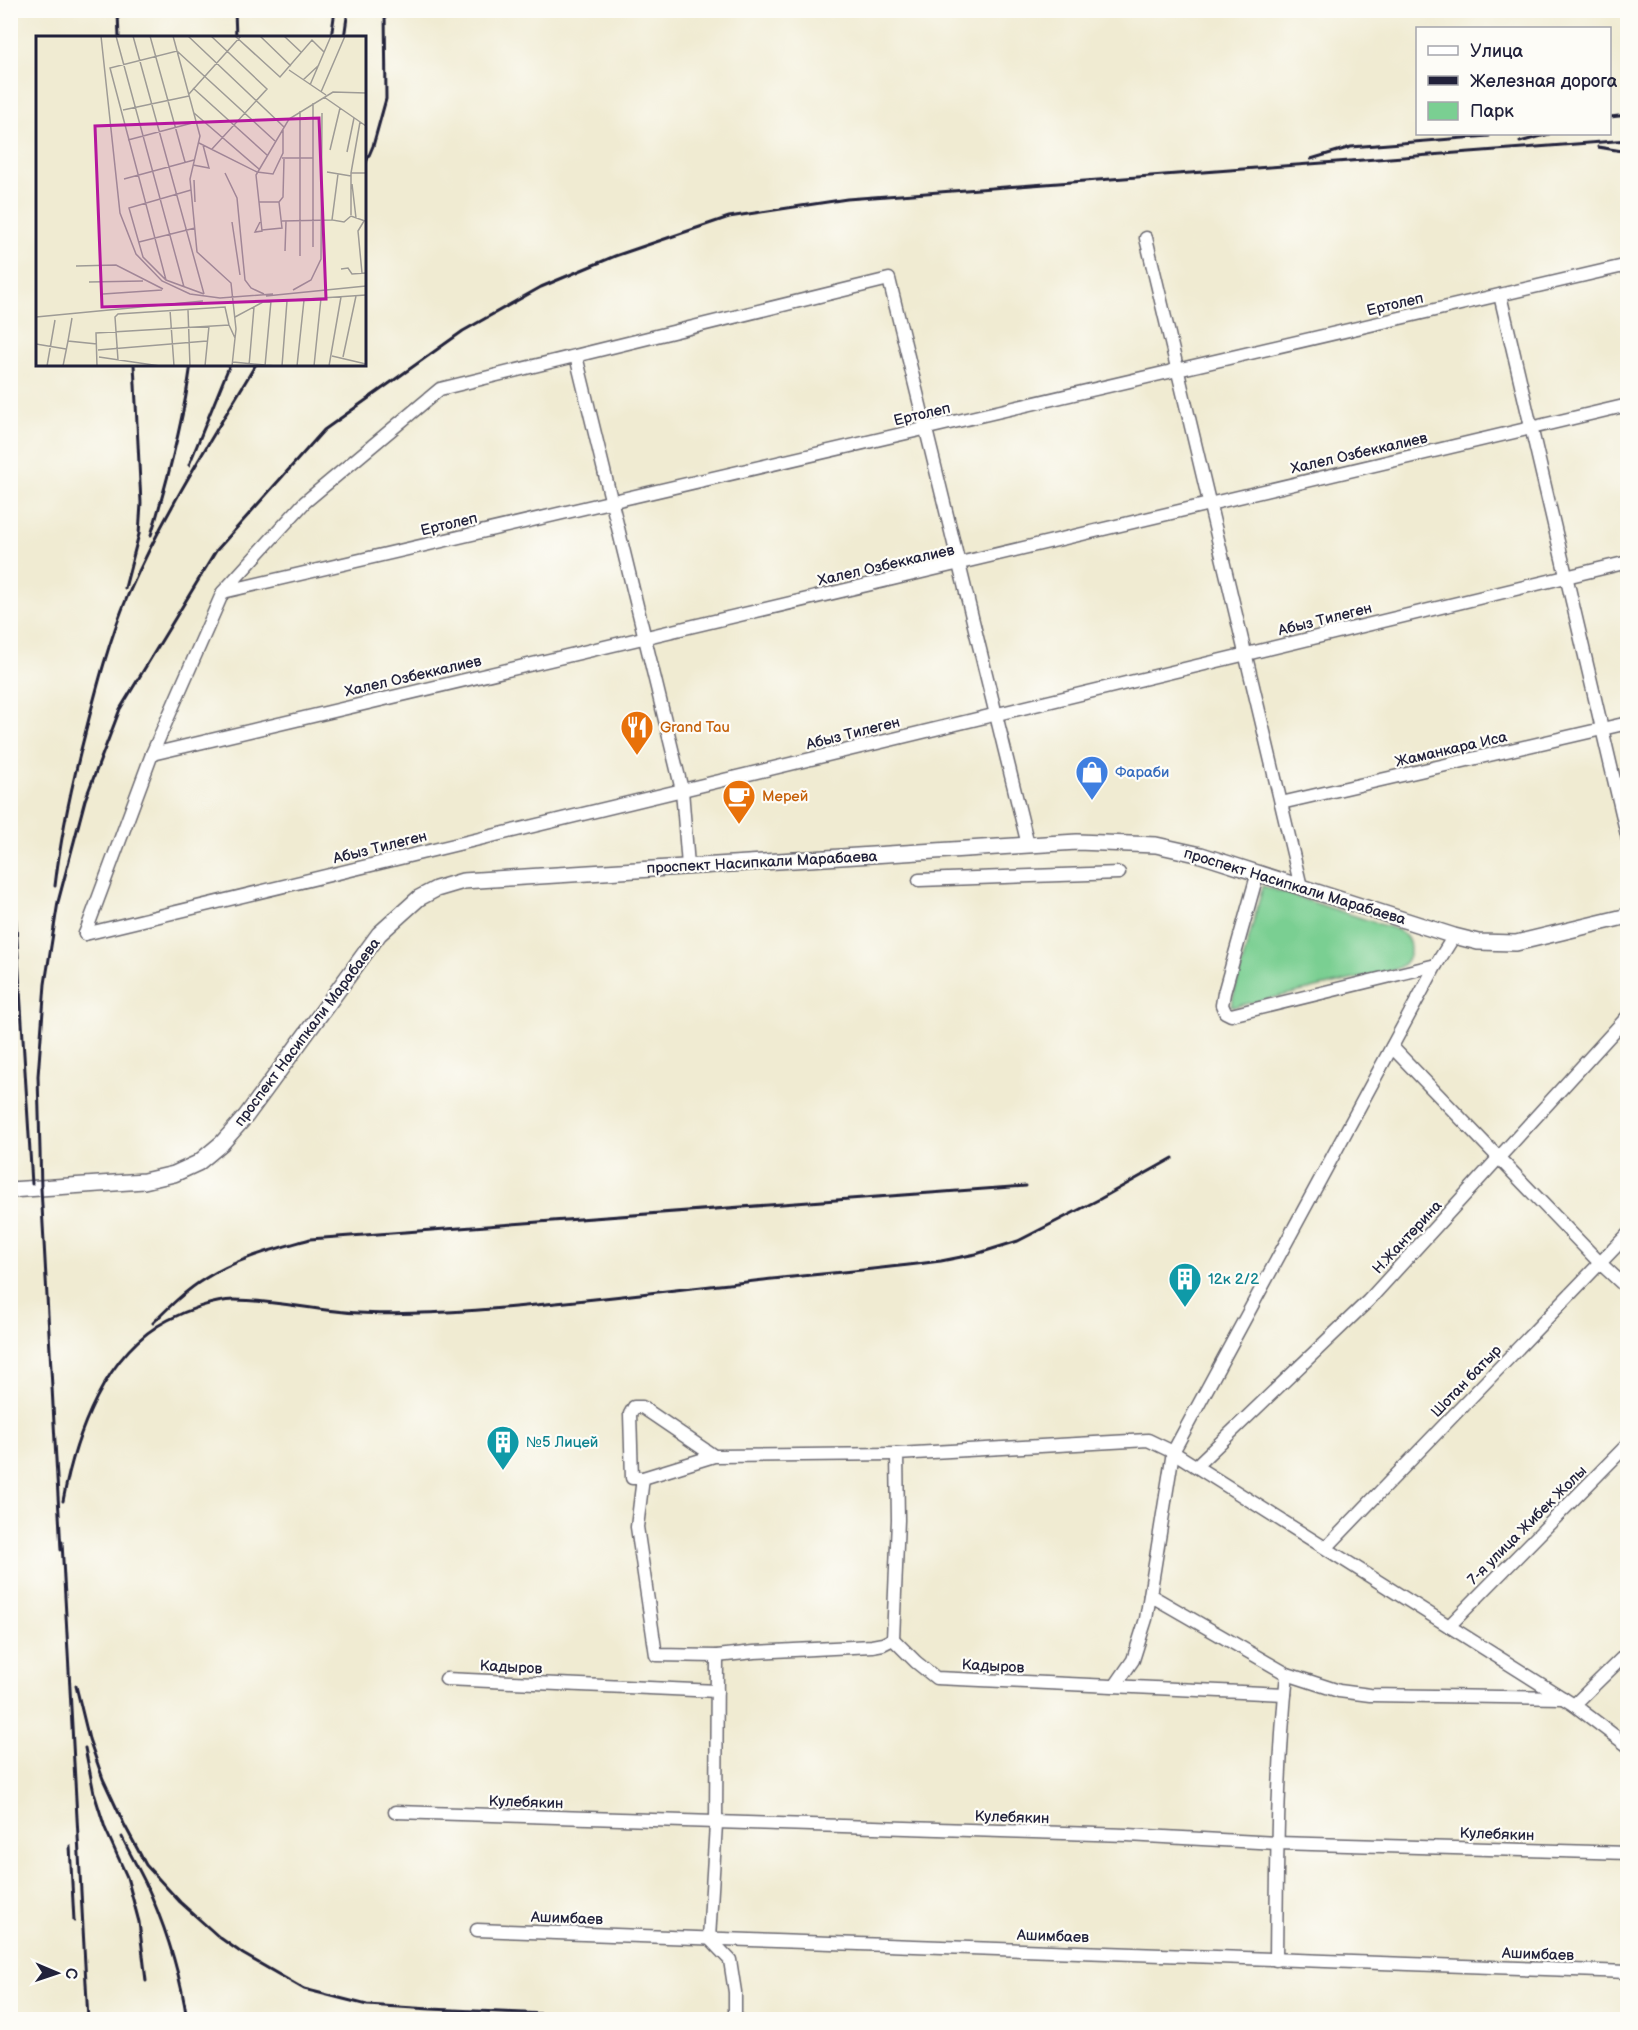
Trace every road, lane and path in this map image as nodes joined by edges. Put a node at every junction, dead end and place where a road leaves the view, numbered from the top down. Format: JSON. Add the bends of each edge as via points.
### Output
{"nodes":[{"id":1,"x":1146,"y":238,"type":"dead end"},
{"id":2,"x":1628,"y":265,"type":"edge"},
{"id":3,"x":1500,"y":294,"type":"junction"},
{"id":4,"x":576,"y":356,"type":"junction"},
{"id":5,"x":1179,"y":369,"type":"junction"},
{"id":6,"x":1628,"y":405,"type":"edge"},
{"id":7,"x":926,"y":428,"type":"junction"},
{"id":8,"x":1531,"y":428,"type":"junction"},
{"id":9,"x":611,"y":501,"type":"junction"},
{"id":10,"x":1210,"y":504,"type":"junction"},
{"id":11,"x":1628,"y":562,"type":"edge"},
{"id":12,"x":959,"y":563,"type":"junction"},
{"id":13,"x":1566,"y":577,"type":"junction"},
{"id":14,"x":223,"y":592,"type":"junction"},
{"id":15,"x":645,"y":637,"type":"junction"},
{"id":16,"x":1245,"y":654,"type":"junction"},
{"id":17,"x":996,"y":714,"type":"junction"},
{"id":18,"x":1628,"y":723,"type":"edge"},
{"id":19,"x":1602,"y":730,"type":"junction"},
{"id":20,"x":152,"y":754,"type":"junction"},
{"id":21,"x":682,"y":790,"type":"junction"},
{"id":22,"x":1281,"y":803,"type":"junction"},
{"id":23,"x":1628,"y":839,"type":"edge"},
{"id":24,"x":1028,"y":845,"type":"junction"},
{"id":25,"x":688,"y":866,"type":"junction"},
{"id":26,"x":1258,"y":872,"type":"junction"},
{"id":27,"x":1119,"y":873,"type":"dead end"},
{"id":28,"x":919,"y":880,"type":"dead end"},
{"id":29,"x":1301,"y":887,"type":"junction"},
{"id":30,"x":1628,"y":916,"type":"edge"},
{"id":31,"x":1454,"y":936,"type":"junction"},
{"id":32,"x":1436,"y":965,"type":"junction"},
{"id":33,"x":1628,"y":1016,"type":"edge"},
{"id":34,"x":1392,"y":1047,"type":"junction"},
{"id":35,"x":1500,"y":1158,"type":"junction"},
{"id":36,"x":10,"y":1190,"type":"edge"},
{"id":37,"x":1628,"y":1234,"type":"edge"},
{"id":38,"x":1600,"y":1263,"type":"junction"},
{"id":39,"x":1628,"y":1289,"type":"edge"},
{"id":40,"x":1628,"y":1444,"type":"edge"},
{"id":41,"x":1173,"y":1452,"type":"junction"},
{"id":42,"x":897,"y":1454,"type":"junction"},
{"id":43,"x":714,"y":1456,"type":"junction"},
{"id":44,"x":1196,"y":1466,"type":"junction"},
{"id":45,"x":643,"y":1478,"type":"junction"},
{"id":46,"x":1326,"y":1548,"type":"junction"},
{"id":47,"x":1150,"y":1595,"type":"junction"},
{"id":48,"x":1449,"y":1626,"type":"junction"},
{"id":49,"x":894,"y":1639,"type":"junction"},
{"id":50,"x":1628,"y":1652,"type":"edge"},
{"id":51,"x":717,"y":1656,"type":"junction"},
{"id":52,"x":1287,"y":1674,"type":"junction"},
{"id":53,"x":446,"y":1679,"type":"dead end"},
{"id":54,"x":1115,"y":1686,"type":"junction"},
{"id":55,"x":717,"y":1691,"type":"junction"},
{"id":56,"x":1285,"y":1694,"type":"junction"},
{"id":57,"x":1563,"y":1698,"type":"junction"},
{"id":58,"x":1574,"y":1705,"type":"junction"},
{"id":59,"x":1628,"y":1746,"type":"edge"},
{"id":60,"x":395,"y":1812,"type":"dead end"},
{"id":61,"x":716,"y":1824,"type":"junction"},
{"id":62,"x":1277,"y":1843,"type":"junction"},
{"id":63,"x":1628,"y":1853,"type":"edge"},
{"id":64,"x":477,"y":1930,"type":"dead end"},
{"id":65,"x":709,"y":1938,"type":"junction"},
{"id":66,"x":1276,"y":1960,"type":"junction"},
{"id":67,"x":1628,"y":1972,"type":"edge"},
{"id":68,"x":735,"y":2019,"type":"edge"}],
"edges":[{"from":1,"to":5,"type":"street"},
{"from":2,"to":3,"type":"street","name":"Ертолеп"},
{"from":3,"to":5,"type":"street","name":"Ертолеп"},
{"from":3,"to":8,"type":"street"},
{"from":4,"to":7,"type":"street","via":[[889,279]]},
{"from":4,"to":9,"type":"street"},
{"from":4,"to":14,"type":"street","via":[[440,389],[305,502]]},
{"from":5,"to":7,"type":"street","name":"Ертолеп"},
{"from":5,"to":10,"type":"street"},
{"from":6,"to":8,"type":"street","name":"Халел Озбеккалиев"},
{"from":7,"to":9,"type":"street","name":"Ертолеп"},
{"from":7,"to":12,"type":"street"},
{"from":8,"to":10,"type":"street","name":"Халел Озбеккалиев"},
{"from":8,"to":13,"type":"street"},
{"from":9,"to":14,"type":"street","name":"Ертолеп"},
{"from":9,"to":15,"type":"street"},
{"from":10,"to":12,"type":"street","name":"Халел Озбеккалиев"},
{"from":10,"to":16,"type":"street"},
{"from":11,"to":13,"type":"street","name":"Абыз Тилеген"},
{"from":12,"to":15,"type":"street","name":"Халел Озбеккалиев"},
{"from":12,"to":17,"type":"street"},
{"from":13,"to":16,"type":"street","name":"Абыз Тилеген"},
{"from":13,"to":19,"type":"street"},
{"from":14,"to":20,"type":"street"},
{"from":15,"to":20,"type":"street","name":"Халел Озбеккалиев"},
{"from":15,"to":21,"type":"street"},
{"from":16,"to":17,"type":"street","name":"Абыз Тилеген"},
{"from":16,"to":22,"type":"street"},
{"from":17,"to":21,"type":"street","name":"Абыз Тилеген"},
{"from":17,"to":24,"type":"street"},
{"from":18,"to":19,"type":"street","name":"Жаманкара Иса"},
{"from":19,"to":22,"type":"street","name":"Жаманкара Иса"},
{"from":19,"to":23,"type":"street"},
{"from":20,"to":21,"type":"street","name":"Абыз Тилеген","via":[[85,934]]},
{"from":21,"to":25,"type":"street"},
{"from":22,"to":29,"type":"street"},
{"from":24,"to":25,"type":"main road","name":"проспект Насипкали Марабаева"},
{"from":24,"to":26,"type":"main road","name":"проспект Насипкали Марабаева","via":[[1155,845]]},
{"from":25,"to":36,"type":"main road","name":"проспект Насипкали Марабаева","via":[[492,878],[436,889],[410,905],[379,934],[246,1116],[198,1162],[174,1174],[144,1181]]},
{"from":26,"to":29,"type":"main road","name":"проспект Насипкали Марабаева"},
{"from":26,"to":32,"type":"street","via":[[1224,993],[1225,1012],[1231,1015]]},
{"from":27,"to":28,"type":"street"},
{"from":29,"to":31,"type":"main road","name":"проспект Насипкали Марабаева"},
{"from":30,"to":31,"type":"main road","name":"проспект Насипкали Марабаева","via":[[1516,943],[1478,942]]},
{"from":31,"to":32,"type":"street"},
{"from":32,"to":34,"type":"street"},
{"from":33,"to":35,"type":"street","name":"Н.Жантөрина"},
{"from":34,"to":35,"type":"street"},
{"from":34,"to":41,"type":"street"},
{"from":35,"to":38,"type":"street"},
{"from":35,"to":44,"type":"street","name":"Н.Жантөрина","via":[[1368,1301]]},
{"from":37,"to":38,"type":"street","name":"Шотан батыр"},
{"from":38,"to":39,"type":"street"},
{"from":38,"to":46,"type":"street","name":"Шотан батыр"},
{"from":40,"to":48,"type":"street","name":"7-я улица Жибек Жолы"},
{"from":41,"to":42,"type":"street","via":[[1148,1440]]},
{"from":41,"to":44,"type":"street"},
{"from":41,"to":47,"type":"street"},
{"from":42,"to":43,"type":"street"},
{"from":42,"to":49,"type":"street"},
{"from":43,"to":45,"type":"street"},
{"from":43,"to":45,"type":"street","via":[[642,1407],[634,1407],[630,1414],[632,1478]]},
{"from":44,"to":46,"type":"street"},
{"from":45,"to":51,"type":"street","via":[[637,1527],[656,1655]]},
{"from":46,"to":48,"type":"street"},
{"from":47,"to":52,"type":"street"},
{"from":47,"to":54,"type":"street","via":[[1133,1660]]},
{"from":48,"to":57,"type":"street"},
{"from":49,"to":51,"type":"street","via":[[873,1646]]},
{"from":49,"to":54,"type":"street","name":"Кадыров","via":[[936,1678]]},
{"from":50,"to":58,"type":"street"},
{"from":51,"to":55,"type":"street"},
{"from":52,"to":56,"type":"street"},
{"from":52,"to":57,"type":"street","via":[[1339,1691],[1370,1695]]},
{"from":53,"to":55,"type":"street","name":"Кадыров"},
{"from":54,"to":56,"type":"street","name":"Кадыров"},
{"from":55,"to":61,"type":"street"},
{"from":56,"to":62,"type":"street"},
{"from":57,"to":58,"type":"street"},
{"from":58,"to":59,"type":"street"},
{"from":60,"to":61,"type":"street","name":"Кулебякин"},
{"from":61,"to":62,"type":"street","name":"Кулебякин"},
{"from":61,"to":65,"type":"street"},
{"from":62,"to":63,"type":"street","name":"Кулебякин"},
{"from":62,"to":66,"type":"street"},
{"from":64,"to":65,"type":"street","name":"Ашимбаев"},
{"from":65,"to":66,"type":"street","name":"Ашимбаев"},
{"from":65,"to":68,"type":"street","via":[[730,1960]]},
{"from":66,"to":67,"type":"street","name":"Ашимбаев"}]}
